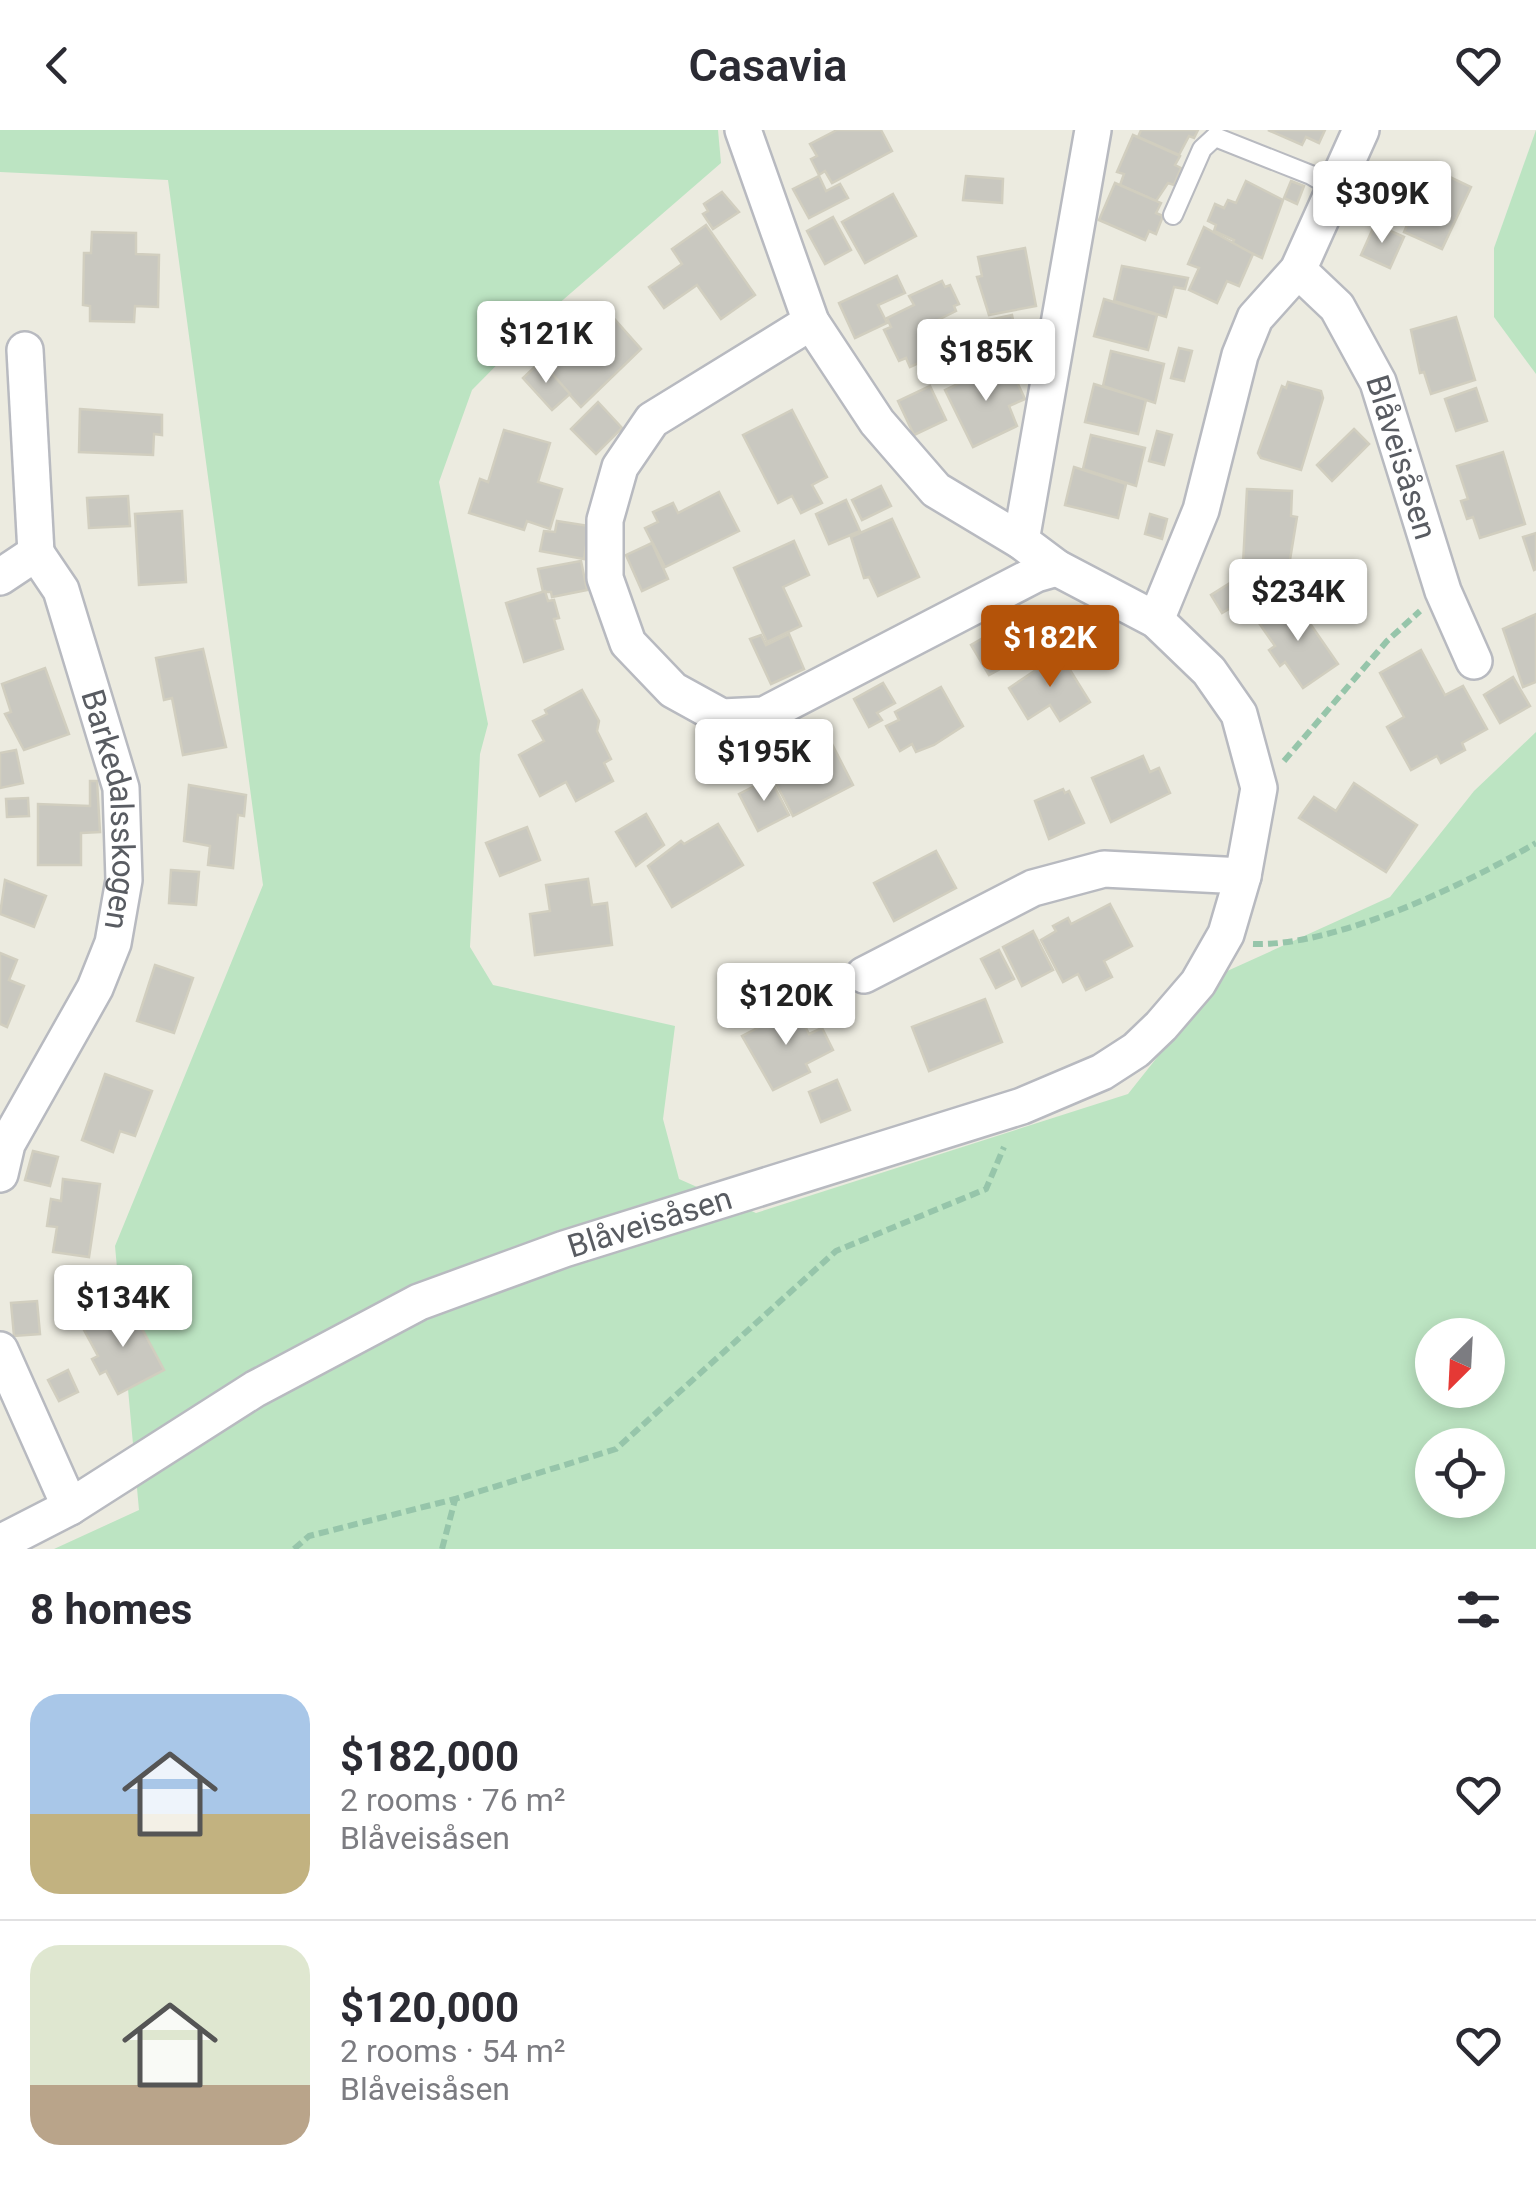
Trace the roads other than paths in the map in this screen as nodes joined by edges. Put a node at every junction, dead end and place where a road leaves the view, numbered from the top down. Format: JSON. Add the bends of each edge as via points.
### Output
{"nodes":[{"id":1,"x":743,"y":130,"type":"edge"},
{"id":2,"x":1092,"y":130,"type":"edge"},
{"id":3,"x":1361,"y":130,"type":"edge"},
{"id":4,"x":1335,"y":188,"type":"junction"},
{"id":5,"x":1173,"y":215,"type":"dead end"},
{"id":6,"x":1298,"y":270,"type":"junction"},
{"id":7,"x":811,"y":322,"type":"junction"},
{"id":8,"x":26,"y":350,"type":"dead end"},
{"id":9,"x":1021,"y":540,"type":"junction"},
{"id":10,"x":36,"y":553,"type":"junction"},
{"id":11,"x":1057,"y":568,"type":"junction"},
{"id":12,"x":0,"y":578,"type":"edge"},
{"id":13,"x":1156,"y":620,"type":"junction"},
{"id":14,"x":1474,"y":661,"type":"dead end"},
{"id":15,"x":1243,"y":876,"type":"junction"},
{"id":16,"x":864,"y":975,"type":"dead end"},
{"id":17,"x":0,"y":1174,"type":"edge"},
{"id":18,"x":0,"y":1350,"type":"edge"},
{"id":19,"x":70,"y":1507,"type":"junction"},
{"id":20,"x":0,"y":1544,"type":"edge"}],
"edges":[{"from":1,"to":7,"type":"street","name":"Blåveisåsen"},
{"from":2,"to":9,"type":"street"},
{"from":3,"to":4,"type":"street"},
{"from":4,"to":5,"type":"lane","via":[[1215,137],[1202,149]]},
{"from":4,"to":6,"type":"street"},
{"from":6,"to":13,"type":"street","via":[[1255,318],[1201,510]]},
{"from":6,"to":14,"type":"street","name":"Blåveisåsen","via":[[1337,307],[1378,382],[1443,591]]},
{"from":7,"to":9,"type":"street","name":"Blåveisåsen","via":[[878,422],[936,490]]},
{"from":7,"to":11,"type":"street","via":[[652,420],[620,467],[605,520],[604,578],[628,643],[673,690],[722,717],[764,715]]},
{"from":8,"to":10,"type":"street","name":"Barkedalsskogen"},
{"from":9,"to":11,"type":"street","name":"Blåveisåsen"},
{"from":10,"to":12,"type":"street"},
{"from":10,"to":17,"type":"street","name":"Barkedalsskogen","via":[[61,590],[121,788],[124,880],[113,943],[95,988],[8,1144]]},
{"from":11,"to":13,"type":"street","name":"Blåveisåsen"},
{"from":13,"to":15,"type":"street","name":"Blåveisåsen","via":[[1226,693],[1252,750],[1258,788]]},
{"from":15,"to":16,"type":"street","via":[[1104,869],[1032,888]]},
{"from":15,"to":19,"type":"street","name":"Blåveisåsen","via":[[1226,934],[1198,983],[1136,1050],[1102,1072],[1022,1106],[564,1249],[419,1302],[255,1389]]},
{"from":18,"to":19,"type":"street"},
{"from":19,"to":20,"type":"street","name":"Blåveisåsen"}]}
